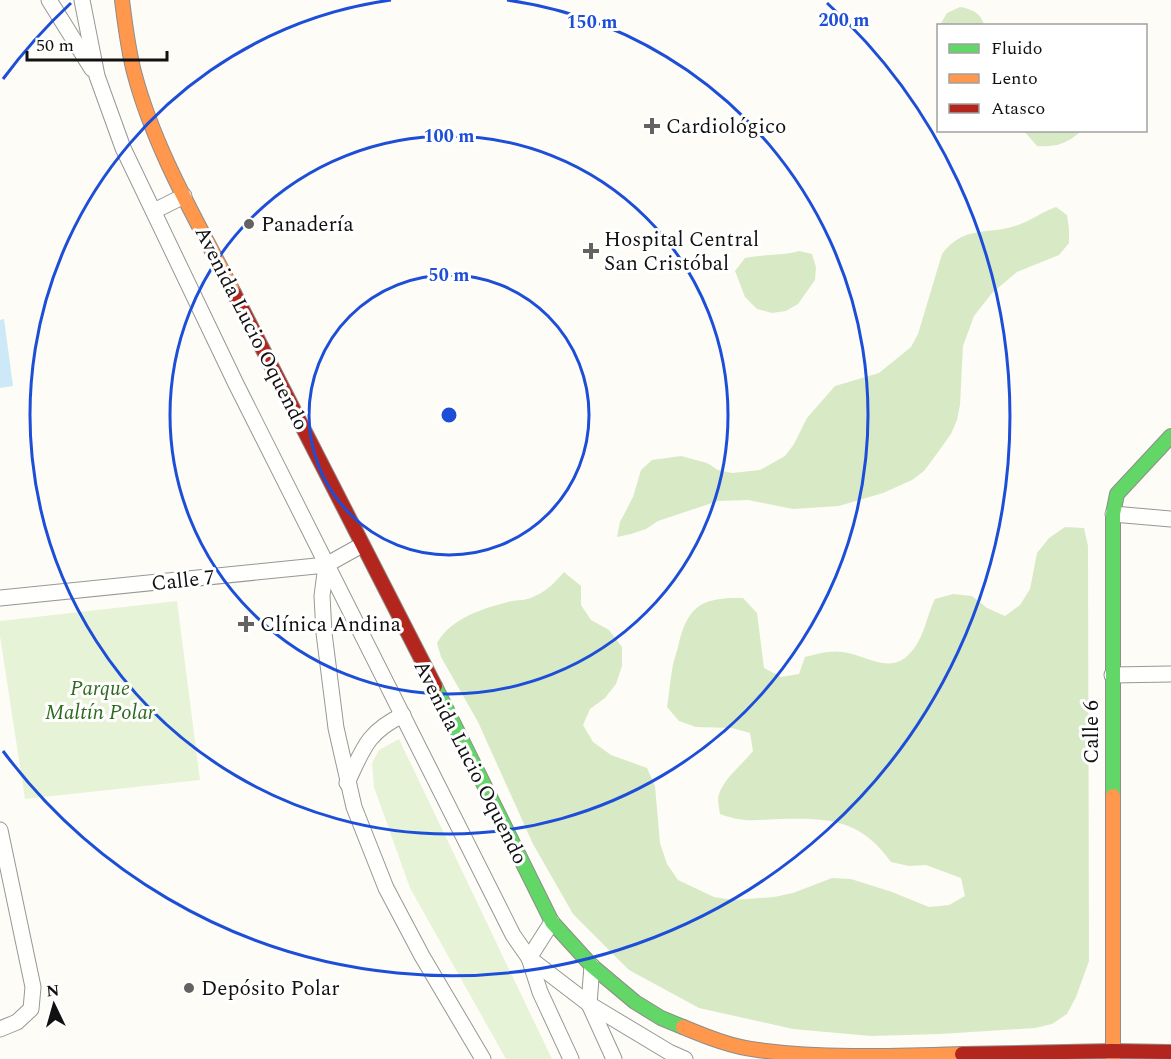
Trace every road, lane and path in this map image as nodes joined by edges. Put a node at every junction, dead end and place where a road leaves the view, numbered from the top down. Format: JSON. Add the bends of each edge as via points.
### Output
{"nodes":[{"id":1,"x":49,"y":0,"type":"edge"},
{"id":2,"x":82,"y":0,"type":"edge"},
{"id":3,"x":122,"y":0,"type":"edge"},
{"id":4,"x":97,"y":76,"type":"junction"},
{"id":5,"x":184,"y":196,"type":"junction"},
{"id":6,"x":154,"y":211,"type":"junction"},
{"id":7,"x":1171,"y":436,"type":"edge"},
{"id":8,"x":1113,"y":514,"type":"junction"},
{"id":9,"x":1171,"y":519,"type":"edge"},
{"id":10,"x":362,"y":545,"type":"junction"},
{"id":11,"x":326,"y":565,"type":"junction"},
{"id":12,"x":0,"y":598,"type":"edge"},
{"id":13,"x":1171,"y":674,"type":"edge"},
{"id":14,"x":1112,"y":675,"type":"junction"},
{"id":15,"x":403,"y":715,"type":"junction"},
{"id":16,"x":347,"y":783,"type":"junction"},
{"id":17,"x":0,"y":830,"type":"edge"},
{"id":18,"x":552,"y":922,"type":"junction"},
{"id":19,"x":529,"y":958,"type":"junction"},
{"id":20,"x":592,"y":966,"type":"junction"},
{"id":21,"x":589,"y":1004,"type":"junction"},
{"id":22,"x":0,"y":1029,"type":"edge"},
{"id":23,"x":1171,"y":1052,"type":"edge"},
{"id":24,"x":1113,"y":1055,"type":"edge"},
{"id":25,"x":483,"y":1059,"type":"edge"},
{"id":26,"x":571,"y":1059,"type":"edge"},
{"id":27,"x":614,"y":1059,"type":"edge"},
{"id":28,"x":685,"y":1059,"type":"edge"}],
"edges":[{"from":1,"to":4,"type":"street"},
{"from":2,"to":4,"type":"street","name":"Avenida Lucio Oquendo"},
{"from":3,"to":5,"type":"street","name":"Avenida Lucio Oquendo","via":[[134,73]]},
{"from":4,"to":6,"type":"street","name":"Avenida Lucio Oquendo","via":[[123,148]]},
{"from":5,"to":6,"type":"street"},
{"from":5,"to":10,"type":"street","name":"Avenida Lucio Oquendo"},
{"from":6,"to":11,"type":"street","name":"Avenida Lucio Oquendo"},
{"from":7,"to":8,"type":"street","name":"Calle 6","via":[[1117,494]]},
{"from":8,"to":9,"type":"street"},
{"from":8,"to":14,"type":"street","name":"Calle 6"},
{"from":10,"to":11,"type":"street","name":"Calle 7"},
{"from":10,"to":18,"type":"street","name":"Avenida Lucio Oquendo"},
{"from":11,"to":12,"type":"street","name":"Calle 7"},
{"from":11,"to":15,"type":"street","name":"Avenida Lucio Oquendo"},
{"from":11,"to":16,"type":"street","via":[[322,596],[324,633]]},
{"from":13,"to":14,"type":"street"},
{"from":14,"to":24,"type":"street","name":"Calle 6"},
{"from":15,"to":16,"type":"street","via":[[384,724],[366,742]]},
{"from":15,"to":19,"type":"street","name":"Avenida Lucio Oquendo","via":[[498,910]]},
{"from":16,"to":25,"type":"street","via":[[386,888]]},
{"from":17,"to":22,"type":"street","via":[[33,987],[31,1009],[17,1022]]},
{"from":18,"to":19,"type":"street"},
{"from":18,"to":20,"type":"street","name":"Avenida Lucio Oquendo"},
{"from":19,"to":21,"type":"street","name":"Avenida Lucio Oquendo"},
{"from":19,"to":26,"type":"street"},
{"from":20,"to":21,"type":"street"},
{"from":20,"to":24,"type":"street","name":"Avenida Lucio Oquendo","via":[[661,1018],[713,1039],[757,1050],[879,1056]]},
{"from":21,"to":27,"type":"street"},
{"from":21,"to":28,"type":"street","name":"Avenida Lucio Oquendo"},
{"from":23,"to":24,"type":"street","name":"Avenida Lucio Oquendo"}]}
